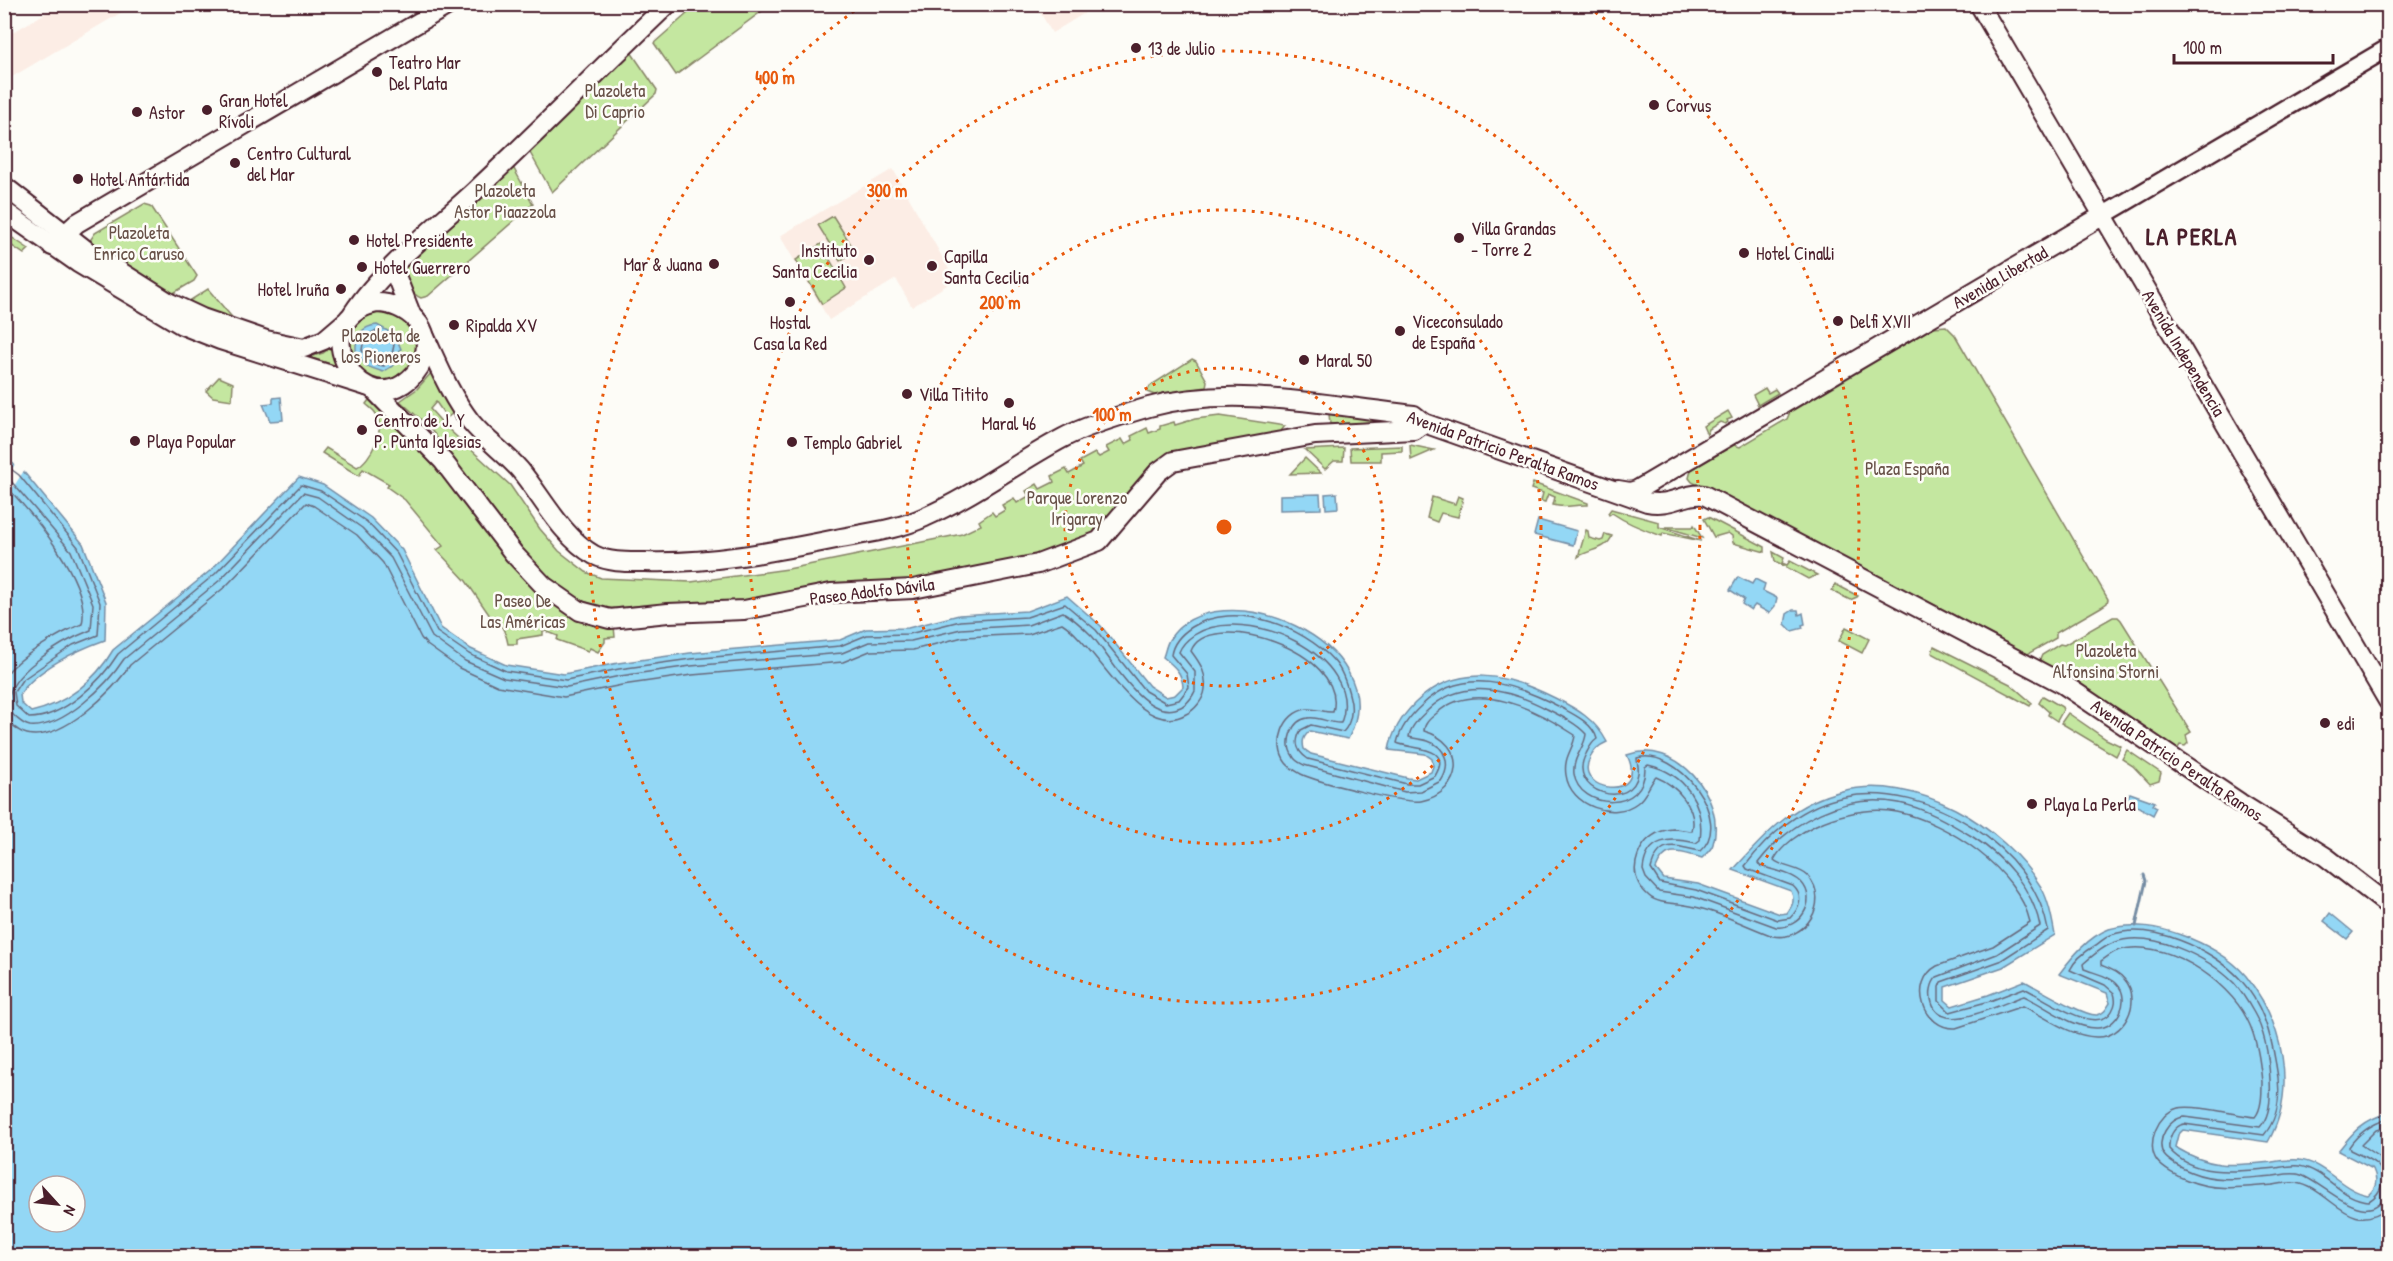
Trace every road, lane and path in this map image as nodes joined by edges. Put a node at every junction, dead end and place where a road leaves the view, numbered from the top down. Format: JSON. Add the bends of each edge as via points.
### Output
{"nodes":[{"id":1,"x":450,"y":4,"type":"edge"},
{"id":2,"x":668,"y":4,"type":"edge"},
{"id":3,"x":1979,"y":4,"type":"edge"},
{"id":4,"x":2388,"y":48,"type":"edge"},
{"id":5,"x":4,"y":186,"type":"edge"},
{"id":6,"x":4,"y":211,"type":"edge"},
{"id":7,"x":2102,"y":216,"type":"junction"},
{"id":8,"x":58,"y":240,"type":"junction"},
{"id":9,"x":393,"y":267,"type":"junction"},
{"id":10,"x":411,"y":314,"type":"junction"},
{"id":11,"x":349,"y":318,"type":"junction"},
{"id":12,"x":425,"y":337,"type":"junction"},
{"id":13,"x":370,"y":388,"type":"junction"},
{"id":14,"x":1313,"y":404,"type":"junction"},
{"id":15,"x":1424,"y":423,"type":"junction"},
{"id":16,"x":1315,"y":435,"type":"junction"},
{"id":17,"x":1608,"y":488,"type":"junction"},
{"id":18,"x":2388,"y":701,"type":"edge"},
{"id":19,"x":2388,"y":905,"type":"edge"}],
"edges":[{"from":1,"to":8,"type":"main road","via":[[87,218]]},
{"from":2,"to":9,"type":"main road"},
{"from":3,"to":7,"type":"main road","name":"Avenida Independencia"},
{"from":4,"to":7,"type":"main road","name":"Avenida Libertad"},
{"from":5,"to":8,"type":"main road"},
{"from":6,"to":8,"type":"main road"},
{"from":7,"to":17,"type":"main road","name":"Avenida Libertad","via":[[1637,490]]},
{"from":7,"to":18,"type":"main road","name":"Avenida Independencia"},
{"from":8,"to":11,"type":"main road","via":[[86,250],[170,303],[266,340],[296,348],[311,347]]},
{"from":8,"to":13,"type":"main road","via":[[159,314],[197,332]]},
{"from":9,"to":10,"type":"main road"},
{"from":9,"to":11,"type":"main road","via":[[363,297]]},
{"from":10,"to":11,"type":"main road","via":[[383,303],[369,305]]},
{"from":10,"to":12,"type":"main road"},
{"from":11,"to":13,"type":"main road","via":[[340,341],[342,357],[351,372]]},
{"from":12,"to":13,"type":"main road","via":[[423,360],[414,375],[397,388]]},
{"from":12,"to":14,"type":"main road","name":"Avenida Patricio Peralta Ramos","via":[[470,420],[520,471],[576,540],[593,554],[618,562],[706,561],[894,528],[946,507],[1065,436],[1148,408],[1219,397]]},
{"from":13,"to":16,"type":"main road","name":"Paseo Adolfo Dávila","via":[[443,461],[514,554],[544,586],[580,611],[610,619],[744,610],[831,593],[914,589],[1038,564],[1099,541],[1158,472],[1173,461]]},
{"from":14,"to":15,"type":"main road","name":"Avenida Patricio Peralta Ramos","via":[[1414,415]]},
{"from":14,"to":16,"type":"main road","via":[[1322,418]]},
{"from":15,"to":16,"type":"main road","name":"Paseo Adolfo Dávila","via":[[1414,430]]},
{"from":15,"to":17,"type":"main road","name":"Avenida Patricio Peralta Ramos"},
{"from":17,"to":19,"type":"main road","name":"Avenida Patricio Peralta Ramos","via":[[1655,504],[1704,495],[2016,658],[2063,684],[2326,857]]}]}
